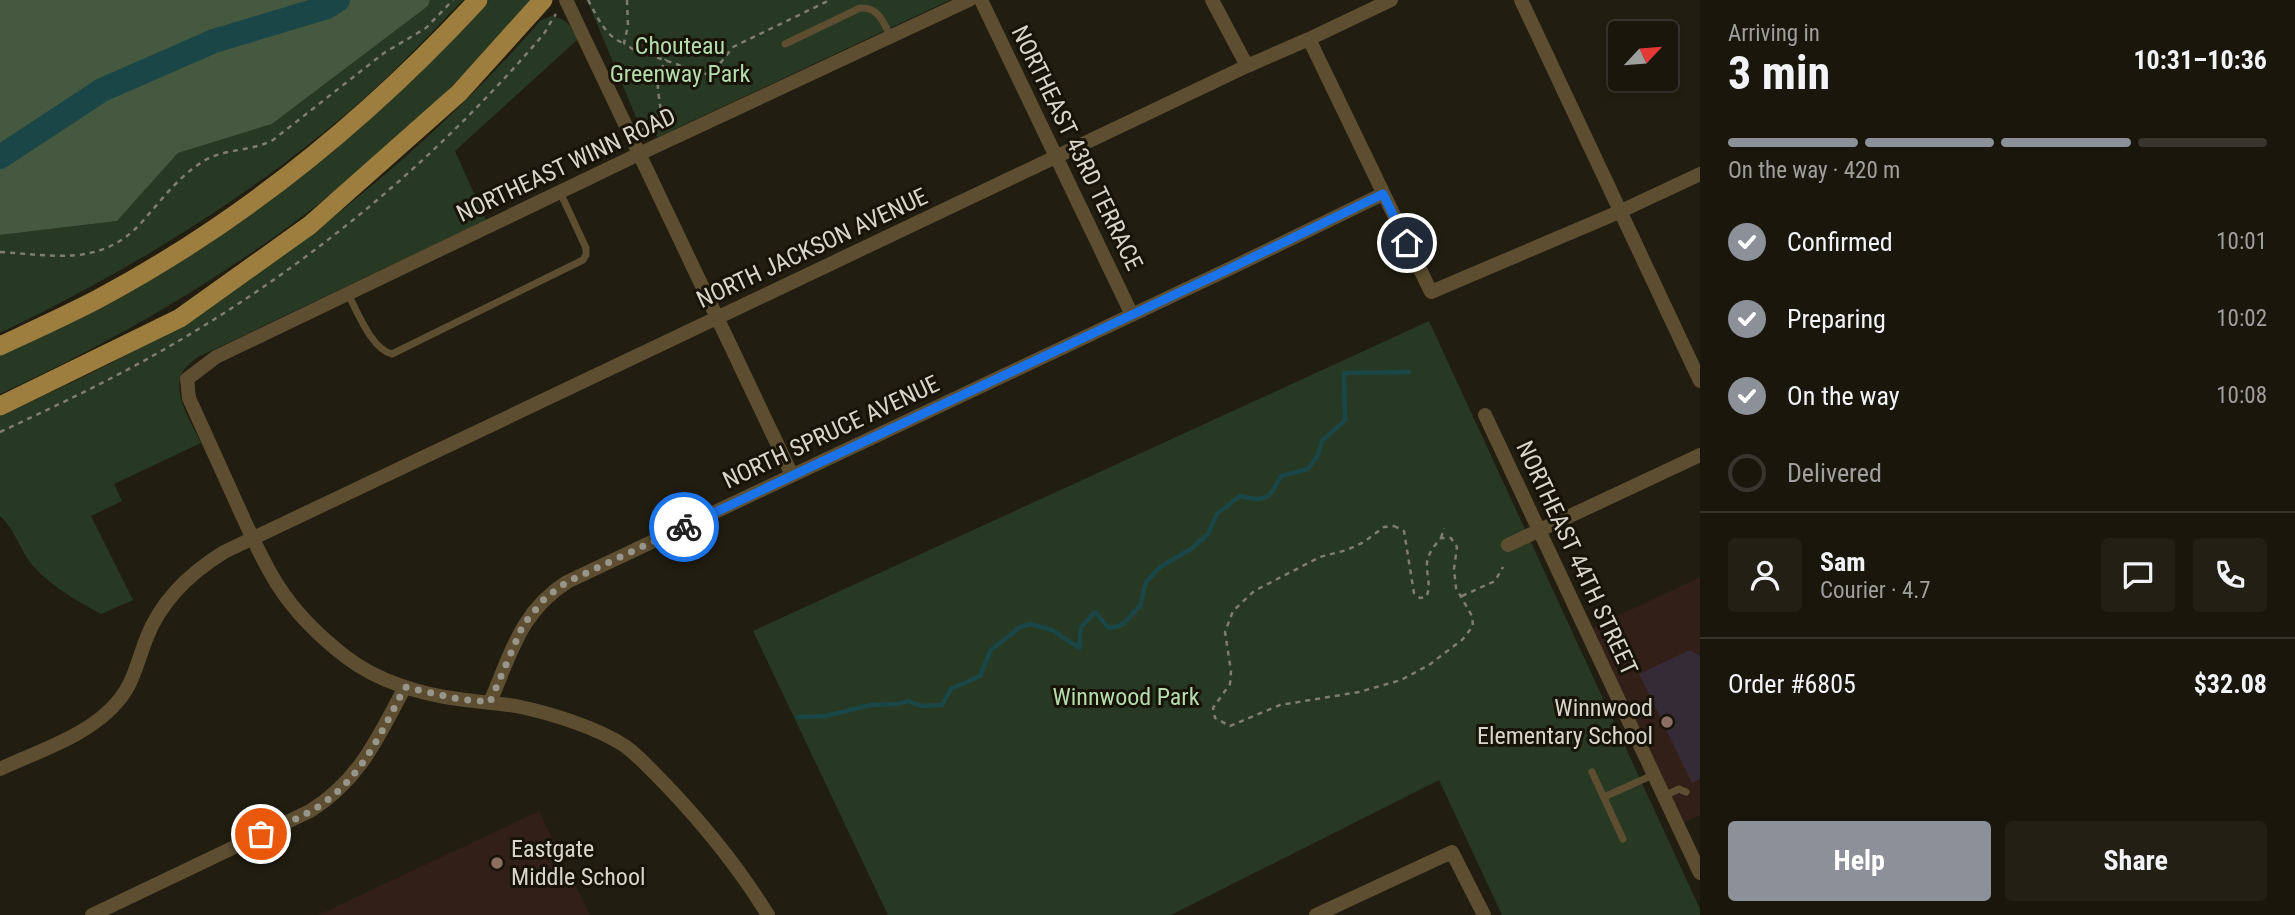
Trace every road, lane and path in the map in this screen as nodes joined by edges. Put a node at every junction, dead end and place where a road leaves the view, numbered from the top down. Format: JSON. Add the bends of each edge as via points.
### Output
{"nodes":[{"id":1,"x":453,"y":0,"type":"edge"},
{"id":2,"x":478,"y":0,"type":"edge"},
{"id":3,"x":542,"y":0,"type":"edge"},
{"id":4,"x":566,"y":0,"type":"edge"},
{"id":5,"x":588,"y":0,"type":"edge"},
{"id":6,"x":627,"y":0,"type":"edge"},
{"id":7,"x":831,"y":0,"type":"edge"},
{"id":8,"x":969,"y":0,"type":"edge"},
{"id":9,"x":981,"y":0,"type":"edge"},
{"id":10,"x":1212,"y":0,"type":"edge"},
{"id":11,"x":1391,"y":0,"type":"edge"},
{"id":12,"x":1521,"y":0,"type":"edge"},
{"id":13,"x":891,"y":38,"type":"junction"},
{"id":14,"x":1309,"y":39,"type":"junction"},
{"id":15,"x":624,"y":43,"type":"junction"},
{"id":16,"x":785,"y":44,"type":"dead end"},
{"id":17,"x":666,"y":60,"type":"junction"},
{"id":18,"x":1247,"y":66,"type":"junction"},
{"id":19,"x":639,"y":154,"type":"junction"},
{"id":20,"x":1058,"y":158,"type":"junction"},
{"id":21,"x":1700,"y":174,"type":"edge"},
{"id":22,"x":560,"y":192,"type":"junction"},
{"id":23,"x":1383,"y":194,"type":"junction"},
{"id":24,"x":1619,"y":212,"type":"junction"},
{"id":25,"x":0,"y":252,"type":"edge"},
{"id":26,"x":348,"y":294,"type":"junction"},
{"id":27,"x":1132,"y":315,"type":"junction"},
{"id":28,"x":716,"y":318,"type":"junction"},
{"id":29,"x":0,"y":346,"type":"edge"},
{"id":30,"x":1700,"y":381,"type":"edge"},
{"id":31,"x":0,"y":406,"type":"edge"},
{"id":32,"x":1485,"y":415,"type":"dead end"},
{"id":33,"x":1700,"y":455,"type":"edge"},
{"id":34,"x":792,"y":475,"type":"junction"},
{"id":35,"x":1444,"y":528,"type":"dead end"},
{"id":36,"x":1540,"y":531,"type":"junction"},
{"id":37,"x":1441,"y":538,"type":"junction"},
{"id":38,"x":254,"y":540,"type":"junction"},
{"id":39,"x":1508,"y":545,"type":"dead end"},
{"id":40,"x":1503,"y":567,"type":"dead end"},
{"id":41,"x":1461,"y":597,"type":"junction"},
{"id":42,"x":405,"y":687,"type":"junction"},
{"id":43,"x":490,"y":702,"type":"junction"},
{"id":44,"x":0,"y":769,"type":"edge"},
{"id":45,"x":1592,"y":772,"type":"dead end"},
{"id":46,"x":1653,"y":775,"type":"junction"},
{"id":47,"x":1686,"y":792,"type":"dead end"},
{"id":48,"x":1663,"y":796,"type":"junction"},
{"id":49,"x":1604,"y":797,"type":"junction"},
{"id":50,"x":1623,"y":839,"type":"dead end"},
{"id":51,"x":1700,"y":873,"type":"edge"},
{"id":52,"x":92,"y":915,"type":"edge"},
{"id":53,"x":768,"y":915,"type":"edge"},
{"id":54,"x":1316,"y":915,"type":"edge"},
{"id":55,"x":1484,"y":915,"type":"edge"}],
"edges":[{"from":1,"to":25,"type":"path","via":[[426,28],[384,53],[273,140],[212,156],[193,169],[118,243],[82,256]]},
{"from":2,"to":29,"type":"main road","via":[[392,88],[282,179],[160,263]]},
{"from":3,"to":31,"type":"main road","via":[[459,93],[310,225],[180,318]]},
{"from":4,"to":19,"type":"street"},
{"from":5,"to":15,"type":"path","via":[[605,28]]},
{"from":6,"to":15,"type":"path"},
{"from":7,"to":17,"type":"path","via":[[733,47],[715,70],[706,74]]},
{"from":8,"to":13,"type":"street","name":"NORTHEAST WINN ROAD"},
{"from":9,"to":20,"type":"street","name":"NORTHEAST 43RD TERRACE"},
{"from":10,"to":18,"type":"street"},
{"from":11,"to":14,"type":"street","name":"NORTH JACKSON AVENUE"},
{"from":12,"to":24,"type":"street"},
{"from":13,"to":16,"type":"lane","via":[[878,13],[860,8]]},
{"from":13,"to":19,"type":"street","name":"NORTHEAST WINN ROAD"},
{"from":14,"to":18,"type":"street","name":"NORTH JACKSON AVENUE"},
{"from":14,"to":23,"type":"street"},
{"from":15,"to":17,"type":"path"},
{"from":17,"to":19,"type":"path","via":[[656,87],[661,114],[642,128]]},
{"from":18,"to":20,"type":"street","name":"NORTH JACKSON AVENUE"},
{"from":19,"to":22,"type":"street","name":"NORTHEAST WINN ROAD"},
{"from":19,"to":28,"type":"street"},
{"from":20,"to":27,"type":"street","name":"NORTHEAST 43RD TERRACE"},
{"from":20,"to":28,"type":"street","name":"NORTH JACKSON AVENUE"},
{"from":21,"to":24,"type":"street"},
{"from":22,"to":26,"type":"street","name":"NORTHEAST WINN ROAD"},
{"from":22,"to":26,"type":"lane","via":[[586,248],[583,260],[492,306],[392,354],[376,343]]},
{"from":23,"to":24,"type":"street","via":[[1431,292]]},
{"from":23,"to":27,"type":"street","name":"NORTH SPRUCE AVENUE"},
{"from":24,"to":30,"type":"street"},
{"from":26,"to":38,"type":"street","name":"NORTHEAST WINN ROAD","via":[[216,357],[187,379],[188,398]]},
{"from":27,"to":34,"type":"street","name":"NORTH SPRUCE AVENUE"},
{"from":28,"to":34,"type":"street"},
{"from":28,"to":38,"type":"street","name":"NORTH JACKSON AVENUE"},
{"from":32,"to":36,"type":"street","name":"NORTHEAST 44TH STREET"},
{"from":33,"to":36,"type":"street"},
{"from":34,"to":43,"type":"street","name":"NORTH SPRUCE AVENUE","via":[[559,587],[523,625]]},
{"from":35,"to":37,"type":"path"},
{"from":36,"to":39,"type":"street"},
{"from":36,"to":46,"type":"street","name":"NORTHEAST 44TH STREET"},
{"from":37,"to":41,"type":"path","via":[[1451,538],[1457,547],[1454,569]]},
{"from":37,"to":41,"type":"path","via":[[1427,562],[1426,597],[1414,593],[1404,531],[1394,526],[1254,591],[1233,611],[1225,632],[1230,684],[1213,708],[1215,718],[1230,726],[1280,705],[1401,680],[1429,665],[1473,626]]},
{"from":38,"to":42,"type":"street","via":[[277,584],[329,643],[372,673]]},
{"from":38,"to":44,"type":"street","name":"NORTH JACKSON AVENUE","via":[[224,552],[183,582],[153,622],[125,692],[105,715],[80,732]]},
{"from":40,"to":41,"type":"path","via":[[1495,581]]},
{"from":42,"to":43,"type":"street"},
{"from":42,"to":52,"type":"street","via":[[360,768],[324,803]]},
{"from":43,"to":53,"type":"street","via":[[567,720],[625,746],[725,851]]},
{"from":45,"to":49,"type":"lane"},
{"from":46,"to":48,"type":"street","name":"NORTHEAST 44TH STREET"},
{"from":46,"to":49,"type":"lane"},
{"from":47,"to":48,"type":"lane","via":[[1679,789]]},
{"from":48,"to":51,"type":"street","name":"NORTHEAST 44TH STREET"},
{"from":49,"to":50,"type":"lane"},
{"from":54,"to":55,"type":"street","via":[[1452,852]]}]}
